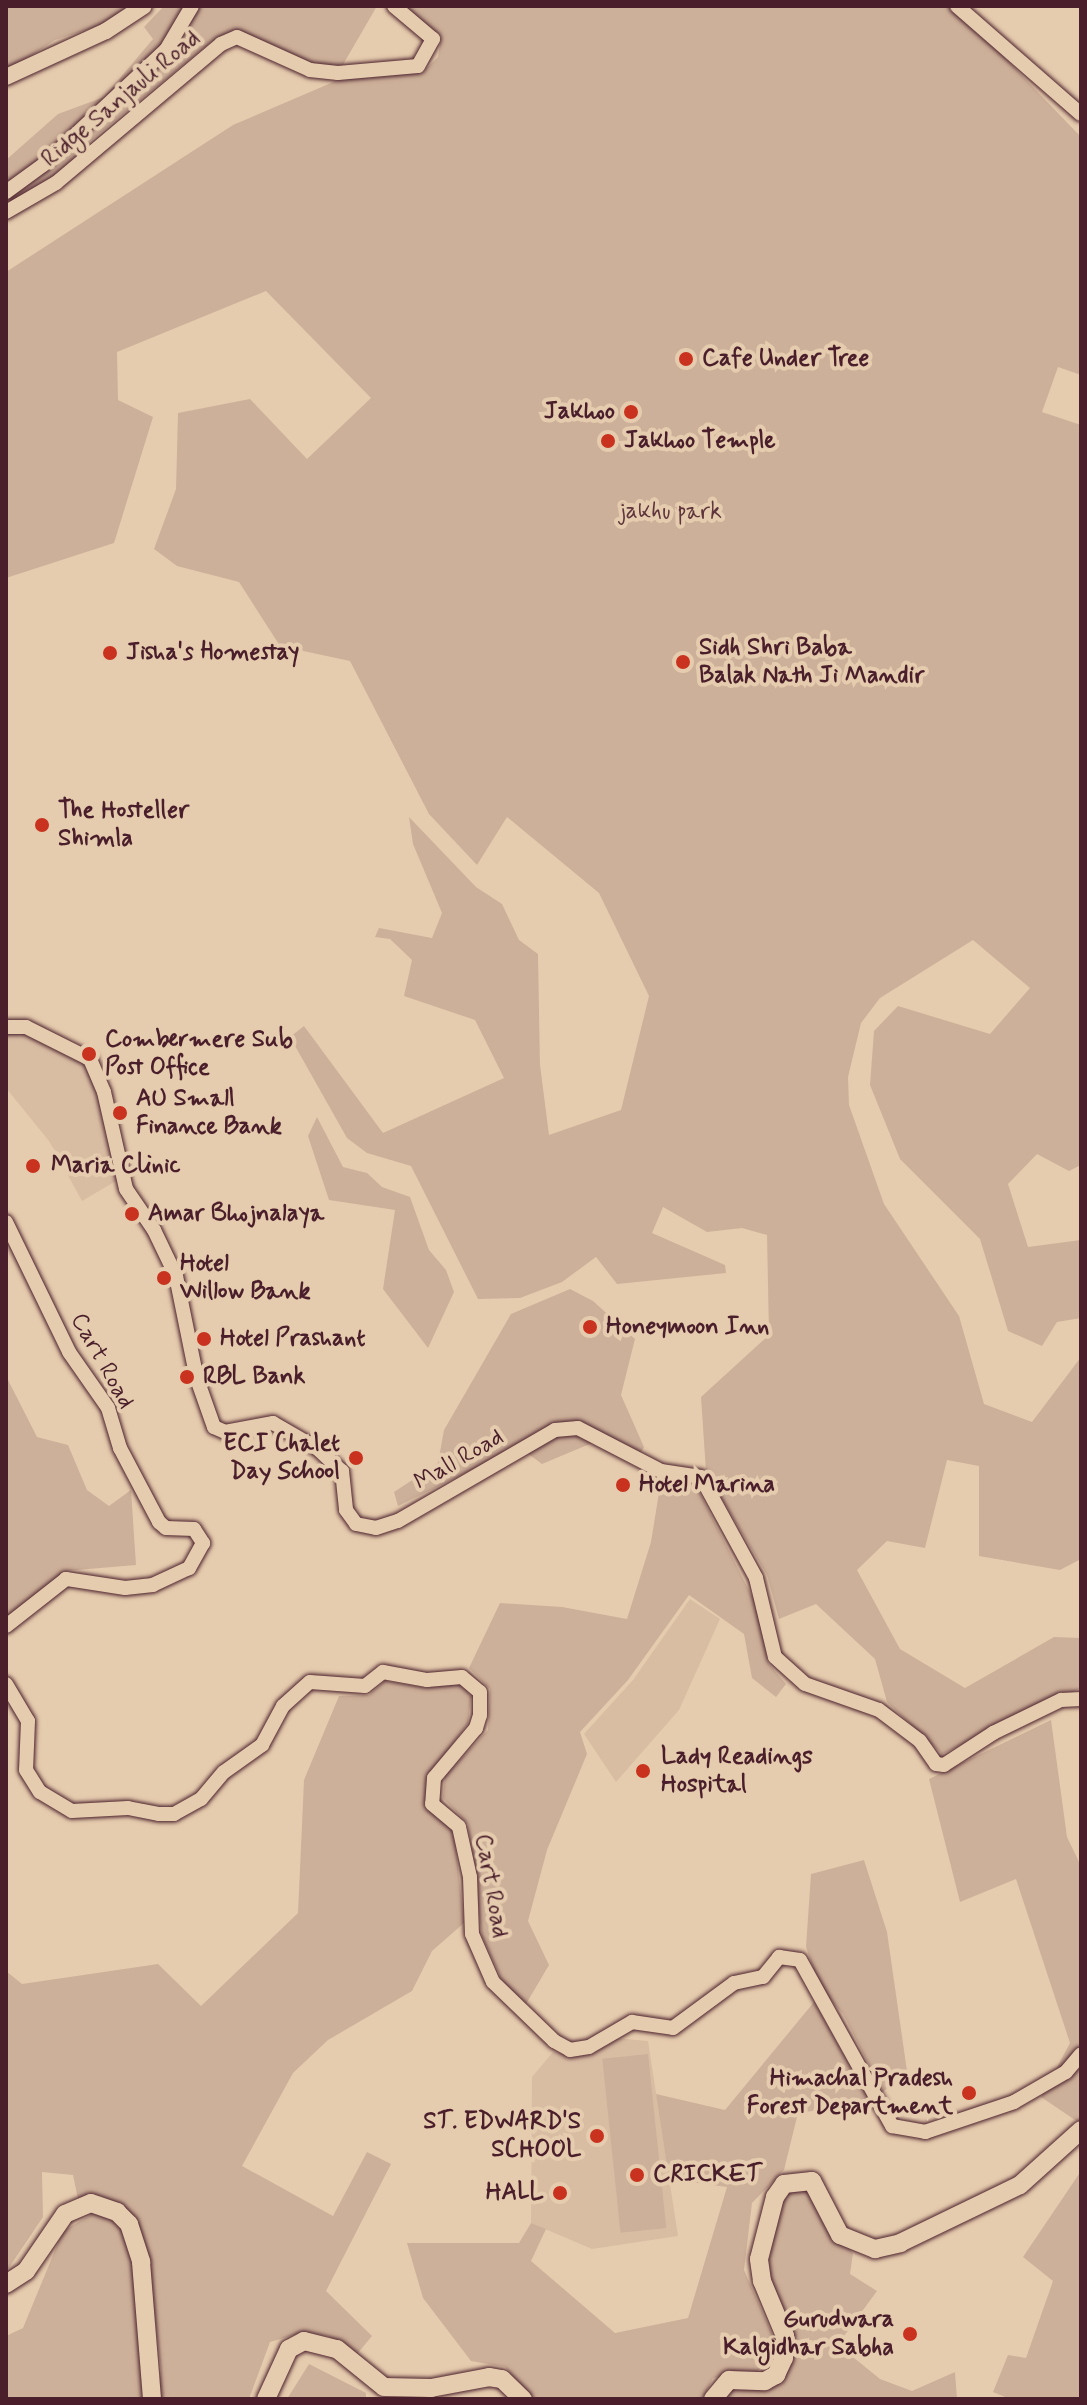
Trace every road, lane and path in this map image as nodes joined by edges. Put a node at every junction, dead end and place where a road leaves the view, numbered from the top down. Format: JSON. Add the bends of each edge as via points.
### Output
{"nodes":[{"id":1,"x":144,"y":6,"type":"edge"},
{"id":2,"x":192,"y":6,"type":"edge"},
{"id":3,"x":394,"y":6,"type":"edge"},
{"id":4,"x":957,"y":6,"type":"edge"},
{"id":5,"x":6,"y":77,"type":"edge"},
{"id":6,"x":1081,"y":114,"type":"edge"},
{"id":7,"x":6,"y":192,"type":"edge"},
{"id":8,"x":6,"y":212,"type":"edge"},
{"id":9,"x":6,"y":1027,"type":"edge"},
{"id":10,"x":6,"y":1222,"type":"edge"},
{"id":11,"x":6,"y":1626,"type":"edge"},
{"id":12,"x":6,"y":1684,"type":"edge"},
{"id":13,"x":1081,"y":1699,"type":"edge"},
{"id":14,"x":1081,"y":2054,"type":"edge"},
{"id":15,"x":1081,"y":2130,"type":"edge"},
{"id":16,"x":6,"y":2284,"type":"edge"},
{"id":17,"x":152,"y":2399,"type":"edge"},
{"id":18,"x":266,"y":2399,"type":"edge"},
{"id":19,"x":523,"y":2399,"type":"edge"},
{"id":20,"x":713,"y":2399,"type":"edge"}],
"edges":[{"from":1,"to":5,"type":"main road","via":[[106,31]]},
{"from":2,"to":7,"type":"main road","via":[[166,50],[43,165]]},
{"from":3,"to":8,"type":"main road","name":"Ridge Sanjauli Road","via":[[433,39],[418,66],[338,73],[310,70],[237,37],[221,44],[56,183]]},
{"from":4,"to":6,"type":"main road"},
{"from":9,"to":13,"type":"main road","name":"Mall Road","via":[[26,1027],[90,1059],[104,1092],[126,1189],[176,1276],[197,1379],[214,1427],[225,1432],[273,1423],[318,1449],[342,1471],[346,1510],[356,1524],[376,1528],[398,1521],[555,1430],[578,1428],[661,1471],[701,1477],[756,1578],[775,1657],[805,1684],[879,1710],[920,1741],[936,1764],[944,1765],[993,1733],[1061,1700]]},
{"from":10,"to":11,"type":"main road","name":"Cart Road","via":[[69,1352],[108,1408],[120,1448],[159,1522],[166,1528],[194,1529],[203,1543],[189,1568],[153,1585],[125,1588],[66,1579]]},
{"from":12,"to":14,"type":"main road","name":"Cart Road","via":[[28,1721],[26,1770],[40,1792],[72,1811],[128,1808],[174,1814],[201,1799],[224,1772],[262,1745],[283,1706],[310,1682],[365,1686],[383,1672],[427,1680],[462,1677],[480,1692],[480,1715],[476,1728],[434,1778],[432,1804],[459,1827],[470,1877],[472,1934],[493,1982],[570,2050],[589,2047],[632,2022],[673,2028],[734,1983],[763,1977],[779,1957],[800,1960],[892,2126],[925,2132],[1014,2102],[1066,2072]]},
{"from":15,"to":20,"type":"highway","via":[[1020,2185],[900,2243],[875,2249],[840,2235],[812,2181],[784,2184],[770,2210],[759,2259],[762,2281],[785,2336],[784,2358],[776,2375],[765,2381],[729,2380]]},
{"from":16,"to":17,"type":"highway","via":[[26,2271],[65,2214],[91,2203],[117,2212],[129,2224],[141,2262]]},
{"from":18,"to":19,"type":"highway","via":[[289,2349],[304,2341],[337,2349],[384,2387],[431,2388],[489,2377],[502,2379]]}]}
